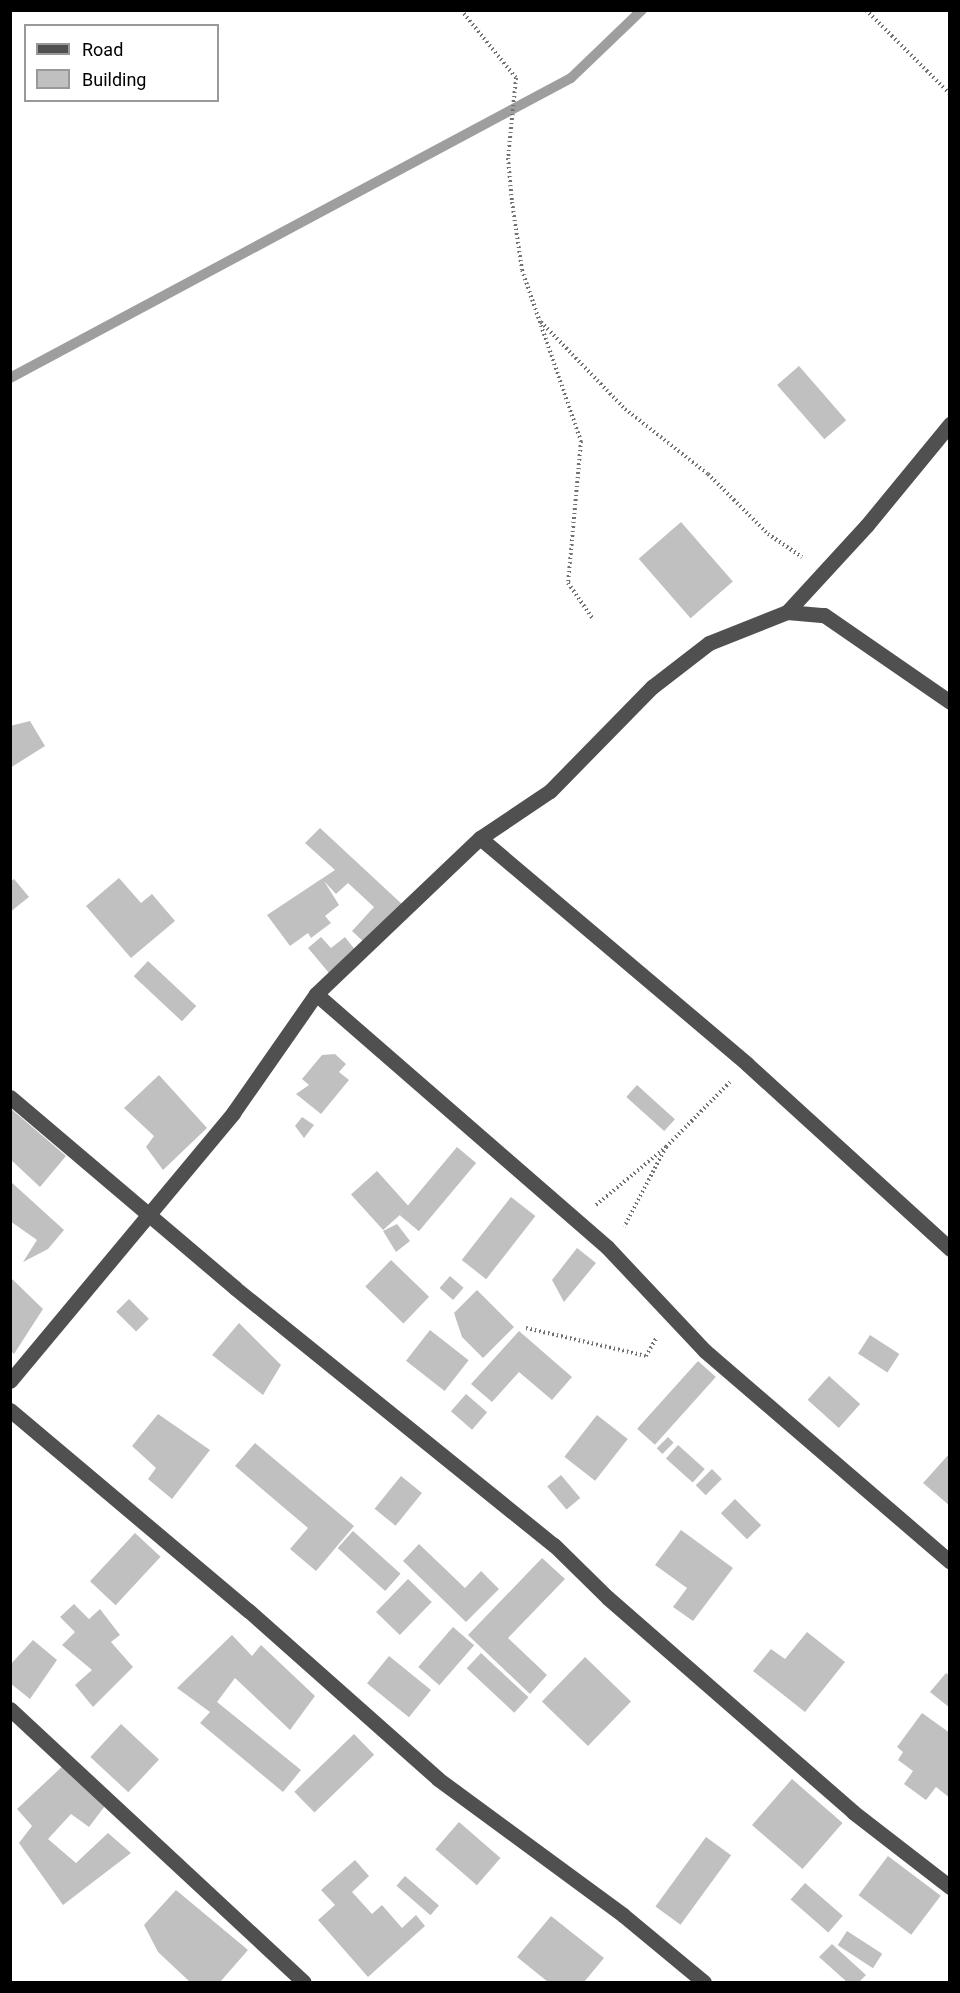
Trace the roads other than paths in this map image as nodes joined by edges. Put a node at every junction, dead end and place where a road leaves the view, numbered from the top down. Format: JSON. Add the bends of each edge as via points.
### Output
{"nodes":[{"id":1,"x":950,"y":424,"type":"edge"},
{"id":2,"x":787,"y":612,"type":"junction"},
{"id":3,"x":950,"y":702,"type":"edge"},
{"id":4,"x":480,"y":838,"type":"junction"},
{"id":5,"x":316,"y":994,"type":"junction"},
{"id":6,"x":10,"y":1097,"type":"edge"},
{"id":7,"x":148,"y":1214,"type":"junction"},
{"id":8,"x":950,"y":1249,"type":"edge"},
{"id":9,"x":10,"y":1381,"type":"edge"},
{"id":10,"x":10,"y":1410,"type":"edge"},
{"id":11,"x":950,"y":1562,"type":"edge"},
{"id":12,"x":10,"y":1708,"type":"edge"},
{"id":13,"x":950,"y":1887,"type":"edge"},
{"id":14,"x":304,"y":1983,"type":"edge"},
{"id":15,"x":704,"y":1983,"type":"edge"}],
"edges":[{"from":1,"to":2,"type":"street"},
{"from":2,"to":3,"type":"street","via":[[824,615]]},
{"from":2,"to":4,"type":"street","via":[[709,643],[652,687],[550,790]]},
{"from":4,"to":5,"type":"street"},
{"from":4,"to":8,"type":"street","via":[[747,1064]]},
{"from":5,"to":7,"type":"street","via":[[233,1113]]},
{"from":5,"to":11,"type":"street","via":[[577,1220],[670,1316]]},
{"from":6,"to":7,"type":"street"},
{"from":7,"to":9,"type":"street"},
{"from":7,"to":13,"type":"street","via":[[555,1545],[608,1598],[853,1812]]},
{"from":10,"to":15,"type":"street","via":[[249,1611],[438,1779],[623,1915]]},
{"from":12,"to":14,"type":"street"}]}
